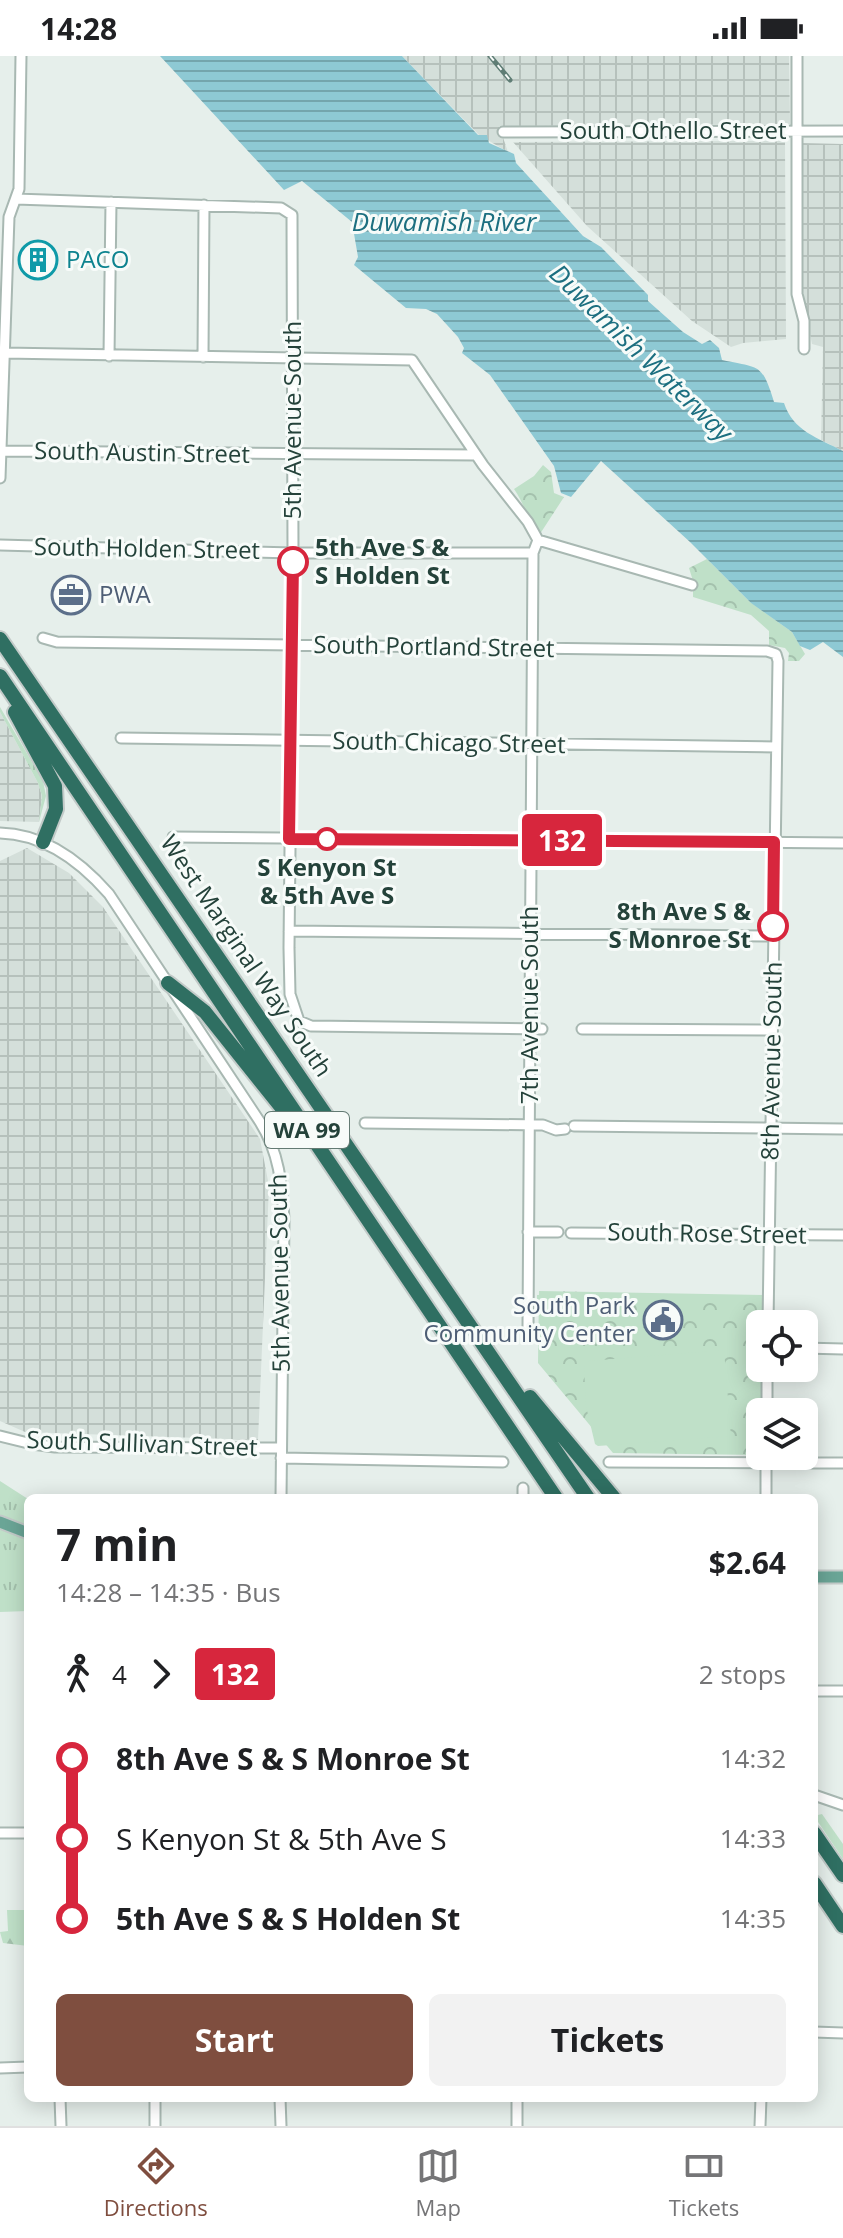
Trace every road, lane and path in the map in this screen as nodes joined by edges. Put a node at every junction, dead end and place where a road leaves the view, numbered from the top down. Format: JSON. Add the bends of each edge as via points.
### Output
{"nodes":[{"id":1,"x":21,"y":56,"type":"edge"},
{"id":2,"x":797,"y":56,"type":"edge"},
{"id":3,"x":797,"y":131,"type":"junction"},
{"id":4,"x":843,"y":131,"type":"edge"},
{"id":5,"x":503,"y":132,"type":"dead end"},
{"id":6,"x":16,"y":199,"type":"junction"},
{"id":7,"x":111,"y":202,"type":"junction"},
{"id":8,"x":204,"y":205,"type":"junction"},
{"id":9,"x":804,"y":349,"type":"dead end"},
{"id":10,"x":4,"y":353,"type":"junction"},
{"id":11,"x":109,"y":356,"type":"junction"},
{"id":12,"x":203,"y":357,"type":"junction"},
{"id":13,"x":293,"y":359,"type":"junction"},
{"id":14,"x":1,"y":451,"type":"edge"},
{"id":15,"x":293,"y":455,"type":"junction"},
{"id":16,"x":476,"y":455,"type":"junction"},
{"id":17,"x":0,"y":478,"type":"edge"},
{"id":18,"x":538,"y":540,"type":"junction"},
{"id":19,"x":0,"y":545,"type":"edge"},
{"id":20,"x":293,"y":553,"type":"junction"},
{"id":21,"x":533,"y":553,"type":"junction"},
{"id":22,"x":692,"y":585,"type":"dead end"},
{"id":23,"x":43,"y":638,"type":"dead end"},
{"id":24,"x":0,"y":639,"type":"edge"},
{"id":25,"x":292,"y":646,"type":"junction"},
{"id":26,"x":534,"y":648,"type":"junction"},
{"id":27,"x":776,"y":654,"type":"joint"},
{"id":28,"x":0,"y":676,"type":"edge"},
{"id":29,"x":0,"y":684,"type":"edge"},
{"id":30,"x":121,"y":738,"type":"dead end"},
{"id":31,"x":291,"y":741,"type":"junction"},
{"id":32,"x":532,"y":744,"type":"junction"},
{"id":33,"x":776,"y":747,"type":"junction"},
{"id":34,"x":0,"y":833,"type":"edge"},
{"id":35,"x":173,"y":837,"type":"dead end"},
{"id":36,"x":289,"y":839,"type":"junction"},
{"id":37,"x":532,"y":839,"type":"junction"},
{"id":38,"x":43,"y":842,"type":"junction"},
{"id":39,"x":774,"y":842,"type":"junction"},
{"id":40,"x":843,"y":843,"type":"edge"},
{"id":41,"x":289,"y":931,"type":"junction"},
{"id":42,"x":530,"y":935,"type":"junction"},
{"id":43,"x":773,"y":936,"type":"junction"},
{"id":44,"x":168,"y":983,"type":"junction"},
{"id":45,"x":529,"y":1029,"type":"junction"},
{"id":46,"x":542,"y":1029,"type":"dead end"},
{"id":47,"x":582,"y":1029,"type":"dead end"},
{"id":48,"x":772,"y":1030,"type":"junction"},
{"id":49,"x":365,"y":1123,"type":"dead end"},
{"id":50,"x":529,"y":1125,"type":"junction"},
{"id":51,"x":771,"y":1128,"type":"junction"},
{"id":52,"x":843,"y":1129,"type":"edge"},
{"id":53,"x":368,"y":1220,"type":"junction"},
{"id":54,"x":528,"y":1232,"type":"junction"},
{"id":55,"x":558,"y":1232,"type":"dead end"},
{"id":56,"x":571,"y":1233,"type":"dead end"},
{"id":57,"x":770,"y":1235,"type":"junction"},
{"id":58,"x":843,"y":1235,"type":"edge"},
{"id":59,"x":768,"y":1310,"type":"edge"},
{"id":60,"x":528,"y":1327,"type":"dead end"},
{"id":61,"x":479,"y":1336,"type":"junction"},
{"id":62,"x":818,"y":1348,"type":"edge"},
{"id":63,"x":843,"y":1349,"type":"edge"},
{"id":64,"x":1,"y":1436,"type":"edge"},
{"id":65,"x":281,"y":1453,"type":"junction"},
{"id":66,"x":746,"y":1460,"type":"edge"},
{"id":67,"x":503,"y":1462,"type":"dead end"},
{"id":68,"x":609,"y":1462,"type":"dead end"},
{"id":69,"x":818,"y":1462,"type":"edge"},
{"id":70,"x":843,"y":1463,"type":"edge"},
{"id":71,"x":766,"y":1470,"type":"edge"},
{"id":72,"x":281,"y":1494,"type":"edge"},
{"id":73,"x":553,"y":1494,"type":"edge"},
{"id":74,"x":585,"y":1494,"type":"edge"},
{"id":75,"x":611,"y":1494,"type":"edge"},
{"id":76,"x":766,"y":1494,"type":"edge"},
{"id":77,"x":0,"y":1522,"type":"edge"},
{"id":78,"x":0,"y":1529,"type":"edge"},
{"id":79,"x":24,"y":1531,"type":"edge"},
{"id":80,"x":24,"y":1538,"type":"edge"},
{"id":81,"x":818,"y":1577,"type":"edge"},
{"id":82,"x":843,"y":1577,"type":"edge"},
{"id":83,"x":818,"y":1691,"type":"edge"},
{"id":84,"x":843,"y":1691,"type":"edge"},
{"id":85,"x":818,"y":1797,"type":"edge"},
{"id":86,"x":843,"y":1805,"type":"edge"},
{"id":87,"x":0,"y":1833,"type":"edge"},
{"id":88,"x":24,"y":1833,"type":"edge"},
{"id":89,"x":818,"y":1839,"type":"edge"},
{"id":90,"x":843,"y":1875,"type":"edge"},
{"id":91,"x":818,"y":1889,"type":"edge"},
{"id":92,"x":843,"y":1926,"type":"edge"},
{"id":93,"x":818,"y":2032,"type":"edge"},
{"id":94,"x":843,"y":2033,"type":"edge"},
{"id":95,"x":24,"y":2067,"type":"edge"},
{"id":96,"x":0,"y":2068,"type":"edge"},
{"id":97,"x":60,"y":2102,"type":"edge"},
{"id":98,"x":155,"y":2102,"type":"edge"},
{"id":99,"x":280,"y":2102,"type":"edge"},
{"id":100,"x":517,"y":2102,"type":"edge"},
{"id":101,"x":761,"y":2102,"type":"edge"},
{"id":102,"x":61,"y":2126,"type":"edge"},
{"id":103,"x":155,"y":2126,"type":"edge"},
{"id":104,"x":281,"y":2126,"type":"edge"},
{"id":105,"x":517,"y":2126,"type":"edge"},
{"id":106,"x":760,"y":2126,"type":"edge"}],
"edges":[{"from":1,"to":6,"type":"street"},
{"from":2,"to":3,"type":"street"},
{"from":3,"to":4,"type":"street","name":"South Othello Street"},
{"from":3,"to":5,"type":"street","name":"South Othello Street"},
{"from":3,"to":9,"type":"street","via":[[797,294]]},
{"from":6,"to":7,"type":"street"},
{"from":6,"to":10,"type":"street","via":[[9,211]]},
{"from":7,"to":8,"type":"street"},
{"from":7,"to":11,"type":"street"},
{"from":8,"to":12,"type":"street"},
{"from":8,"to":13,"type":"street","name":"5th Avenue South","via":[[290,212]]},
{"from":10,"to":11,"type":"street"},
{"from":10,"to":14,"type":"street"},
{"from":11,"to":12,"type":"street"},
{"from":12,"to":13,"type":"street"},
{"from":13,"to":15,"type":"street","name":"5th Avenue South"},
{"from":13,"to":16,"type":"street","via":[[412,360]]},
{"from":14,"to":15,"type":"street","name":"South Austin Street"},
{"from":14,"to":17,"type":"street"},
{"from":15,"to":16,"type":"street","name":"South Austin Street"},
{"from":15,"to":20,"type":"street","name":"5th Avenue South"},
{"from":16,"to":18,"type":"street"},
{"from":18,"to":21,"type":"street","name":"7th Avenue South"},
{"from":18,"to":22,"type":"street"},
{"from":19,"to":20,"type":"street","name":"South Holden Street"},
{"from":20,"to":21,"type":"street","name":"South Holden Street"},
{"from":20,"to":25,"type":"street","name":"5th Avenue South"},
{"from":21,"to":26,"type":"street","name":"7th Avenue South"},
{"from":23,"to":25,"type":"street","name":"South Portland Street"},
{"from":24,"to":61,"type":"highway","name":"West Marginal Way South","number":"WA 99"},
{"from":25,"to":26,"type":"street","name":"South Portland Street"},
{"from":25,"to":31,"type":"street","name":"5th Avenue South"},
{"from":26,"to":27,"type":"street","name":"South Portland Street"},
{"from":26,"to":32,"type":"street","name":"7th Avenue South"},
{"from":27,"to":33,"type":"street","name":"8th Avenue South"},
{"from":28,"to":53,"type":"highway","name":"West Marginal Way South","number":"WA 99"},
{"from":29,"to":38,"type":"highway","via":[[55,786],[56,809]]},
{"from":30,"to":31,"type":"street","name":"South Chicago Street"},
{"from":31,"to":32,"type":"street","name":"South Chicago Street"},
{"from":31,"to":36,"type":"street","name":"5th Avenue South"},
{"from":32,"to":33,"type":"street","name":"South Chicago Street"},
{"from":32,"to":37,"type":"street","name":"7th Avenue South"},
{"from":33,"to":39,"type":"street","name":"8th Avenue South"},
{"from":34,"to":38,"type":"street","name":"5th Avenue South"},
{"from":35,"to":36,"type":"street"},
{"from":36,"to":37,"type":"street"},
{"from":36,"to":41,"type":"street","name":"5th Avenue South"},
{"from":37,"to":39,"type":"street"},
{"from":37,"to":42,"type":"street","name":"7th Avenue South"},
{"from":38,"to":44,"type":"street","name":"5th Avenue South","via":[[79,864],[109,894]]},
{"from":39,"to":40,"type":"street"},
{"from":39,"to":43,"type":"street","name":"8th Avenue South"},
{"from":41,"to":42,"type":"street"},
{"from":41,"to":45,"type":"street","name":"5th Avenue South","via":[[290,994],[303,1025]]},
{"from":42,"to":43,"type":"street"},
{"from":42,"to":45,"type":"street","name":"7th Avenue South"},
{"from":43,"to":48,"type":"street","name":"8th Avenue South"},
{"from":44,"to":53,"type":"highway","via":[[205,1012],[231,1042]]},
{"from":44,"to":65,"type":"street","name":"5th Avenue South","via":[[276,1155],[284,1219]]},
{"from":45,"to":46,"type":"street"},
{"from":45,"to":50,"type":"street","name":"7th Avenue South"},
{"from":47,"to":48,"type":"street"},
{"from":48,"to":51,"type":"street","name":"8th Avenue South"},
{"from":49,"to":50,"type":"street"},
{"from":50,"to":51,"type":"street"},
{"from":50,"to":54,"type":"street","name":"7th Avenue South"},
{"from":51,"to":52,"type":"street"},
{"from":51,"to":57,"type":"street","name":"8th Avenue South"},
{"from":53,"to":73,"type":"highway","name":"West Marginal Way South","number":"WA 99"},
{"from":54,"to":55,"type":"street"},
{"from":54,"to":60,"type":"street","name":"7th Avenue South"},
{"from":56,"to":57,"type":"street","name":"South Rose Street"},
{"from":57,"to":58,"type":"street","name":"South Rose Street"},
{"from":57,"to":59,"type":"street","name":"8th Avenue South"},
{"from":61,"to":74,"type":"highway","name":"West Marginal Way South","number":"WA 99"},
{"from":61,"to":75,"type":"highway"},
{"from":62,"to":63,"type":"street"},
{"from":64,"to":65,"type":"street","name":"South Sullivan Street","via":[[55,1447]]},
{"from":65,"to":67,"type":"street","name":"South Sullivan Street"},
{"from":65,"to":72,"type":"street","name":"5th Avenue South"},
{"from":66,"to":68,"type":"street"},
{"from":69,"to":70,"type":"street"},
{"from":71,"to":76,"type":"street"},
{"from":77,"to":79,"type":"main road"},
{"from":78,"to":80,"type":"main road"},
{"from":81,"to":82,"type":"main road"},
{"from":83,"to":84,"type":"street"},
{"from":85,"to":86,"type":"street"},
{"from":87,"to":88,"type":"street"},
{"from":89,"to":90,"type":"highway"},
{"from":91,"to":92,"type":"highway"},
{"from":93,"to":94,"type":"street"},
{"from":95,"to":96,"type":"street"},
{"from":97,"to":102,"type":"street"},
{"from":98,"to":103,"type":"street"},
{"from":99,"to":104,"type":"street"},
{"from":100,"to":105,"type":"street"},
{"from":101,"to":106,"type":"street"}]}
